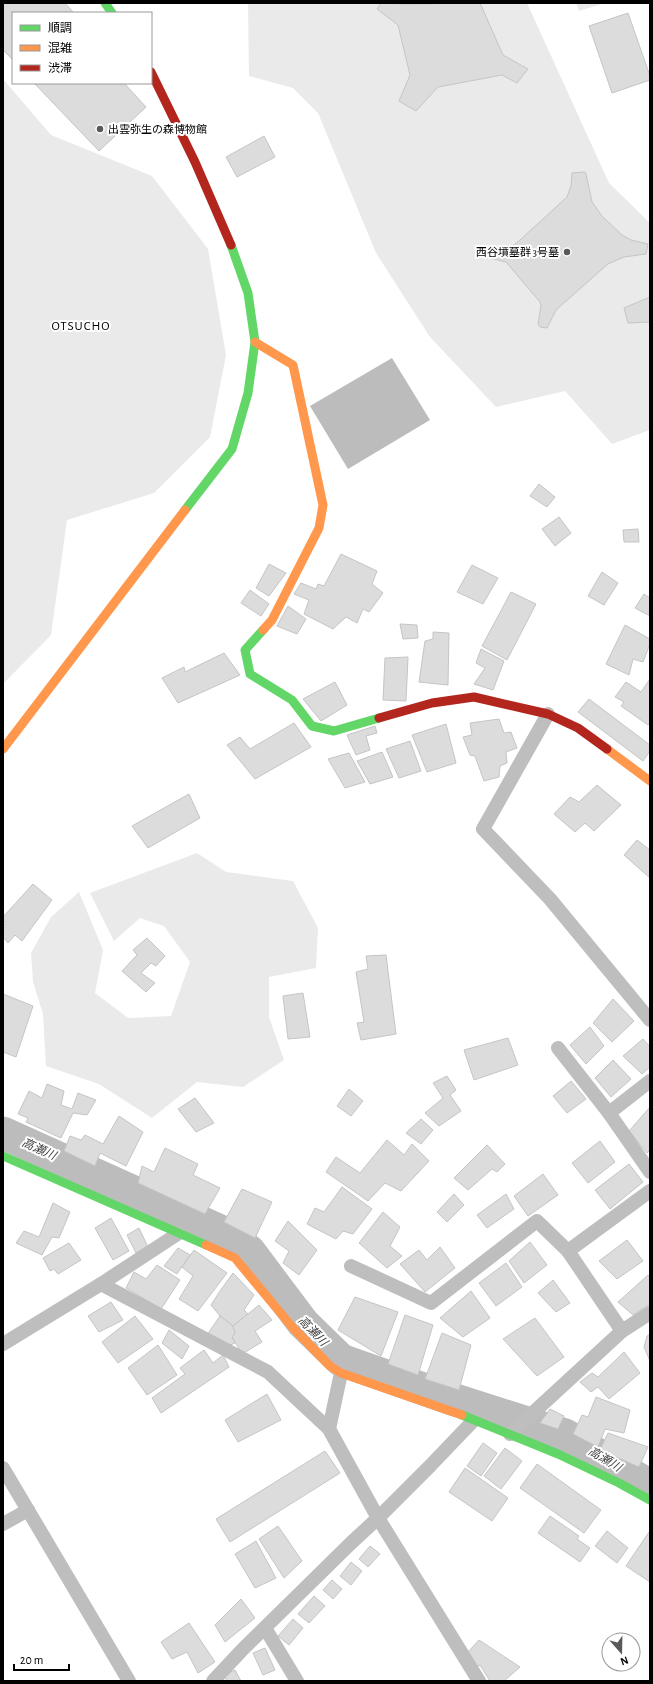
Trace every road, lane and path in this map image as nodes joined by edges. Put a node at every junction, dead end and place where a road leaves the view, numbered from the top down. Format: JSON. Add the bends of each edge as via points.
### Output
{"nodes":[{"id":1,"x":105,"y":3,"type":"edge"},
{"id":2,"x":111,"y":12,"type":"edge"},
{"id":3,"x":152,"y":74,"type":"edge"},
{"id":4,"x":255,"y":342,"type":"junction"},
{"id":5,"x":548,"y":714,"type":"junction"},
{"id":6,"x":3,"y":749,"type":"edge"},
{"id":7,"x":650,"y":781,"type":"edge"},
{"id":8,"x":650,"y":1020,"type":"edge"},
{"id":9,"x":558,"y":1048,"type":"dead end"},
{"id":10,"x":650,"y":1081,"type":"edge"},
{"id":11,"x":609,"y":1113,"type":"junction"},
{"id":12,"x":3,"y":1156,"type":"edge"},
{"id":13,"x":650,"y":1172,"type":"edge"},
{"id":14,"x":650,"y":1191,"type":"edge"},
{"id":15,"x":178,"y":1233,"type":"junction"},
{"id":16,"x":568,"y":1251,"type":"junction"},
{"id":17,"x":352,"y":1266,"type":"dead end"},
{"id":18,"x":101,"y":1284,"type":"junction"},
{"id":19,"x":650,"y":1313,"type":"edge"},
{"id":20,"x":622,"y":1331,"type":"junction"},
{"id":21,"x":3,"y":1344,"type":"edge"},
{"id":22,"x":341,"y":1372,"type":"junction"},
{"id":23,"x":474,"y":1420,"type":"junction"},
{"id":24,"x":329,"y":1429,"type":"junction"},
{"id":25,"x":510,"y":1434,"type":"junction"},
{"id":26,"x":3,"y":1468,"type":"edge"},
{"id":27,"x":650,"y":1500,"type":"edge"},
{"id":28,"x":28,"y":1510,"type":"junction"},
{"id":29,"x":378,"y":1518,"type":"junction"},
{"id":30,"x":3,"y":1524,"type":"edge"},
{"id":31,"x":265,"y":1628,"type":"junction"},
{"id":32,"x":129,"y":1681,"type":"edge"},
{"id":33,"x":213,"y":1681,"type":"edge"},
{"id":34,"x":297,"y":1681,"type":"edge"},
{"id":35,"x":480,"y":1681,"type":"edge"}],
"edges":[{"from":1,"to":2,"type":"street"},
{"from":3,"to":4,"type":"street","via":[[230,242],[248,293]]},
{"from":4,"to":5,"type":"street","via":[[292,365],[323,505],[319,528],[272,620],[245,650],[250,674],[292,700],[312,726],[334,731],[432,704],[474,697]]},
{"from":4,"to":6,"type":"street","via":[[248,393],[232,449]]},
{"from":5,"to":7,"type":"street","via":[[578,728]]},
{"from":5,"to":8,"type":"street","via":[[483,829],[550,899]]},
{"from":9,"to":11,"type":"street"},
{"from":10,"to":11,"type":"street"},
{"from":11,"to":13,"type":"street"},
{"from":12,"to":15,"type":"street"},
{"from":14,"to":16,"type":"street"},
{"from":15,"to":18,"type":"street"},
{"from":15,"to":22,"type":"street","via":[[235,1258],[293,1328],[330,1366]]},
{"from":16,"to":17,"type":"street","via":[[537,1221],[431,1303]]},
{"from":16,"to":20,"type":"street"},
{"from":18,"to":21,"type":"street"},
{"from":18,"to":24,"type":"street","via":[[268,1372]]},
{"from":19,"to":20,"type":"street"},
{"from":20,"to":25,"type":"street"},
{"from":22,"to":23,"type":"street"},
{"from":22,"to":24,"type":"street"},
{"from":23,"to":25,"type":"street"},
{"from":23,"to":29,"type":"street"},
{"from":24,"to":29,"type":"street"},
{"from":25,"to":27,"type":"street","via":[[553,1451],[633,1489]]},
{"from":26,"to":28,"type":"street"},
{"from":28,"to":30,"type":"street"},
{"from":28,"to":32,"type":"street"},
{"from":29,"to":31,"type":"street"},
{"from":29,"to":35,"type":"street"},
{"from":31,"to":33,"type":"street"},
{"from":31,"to":34,"type":"street"}]}
